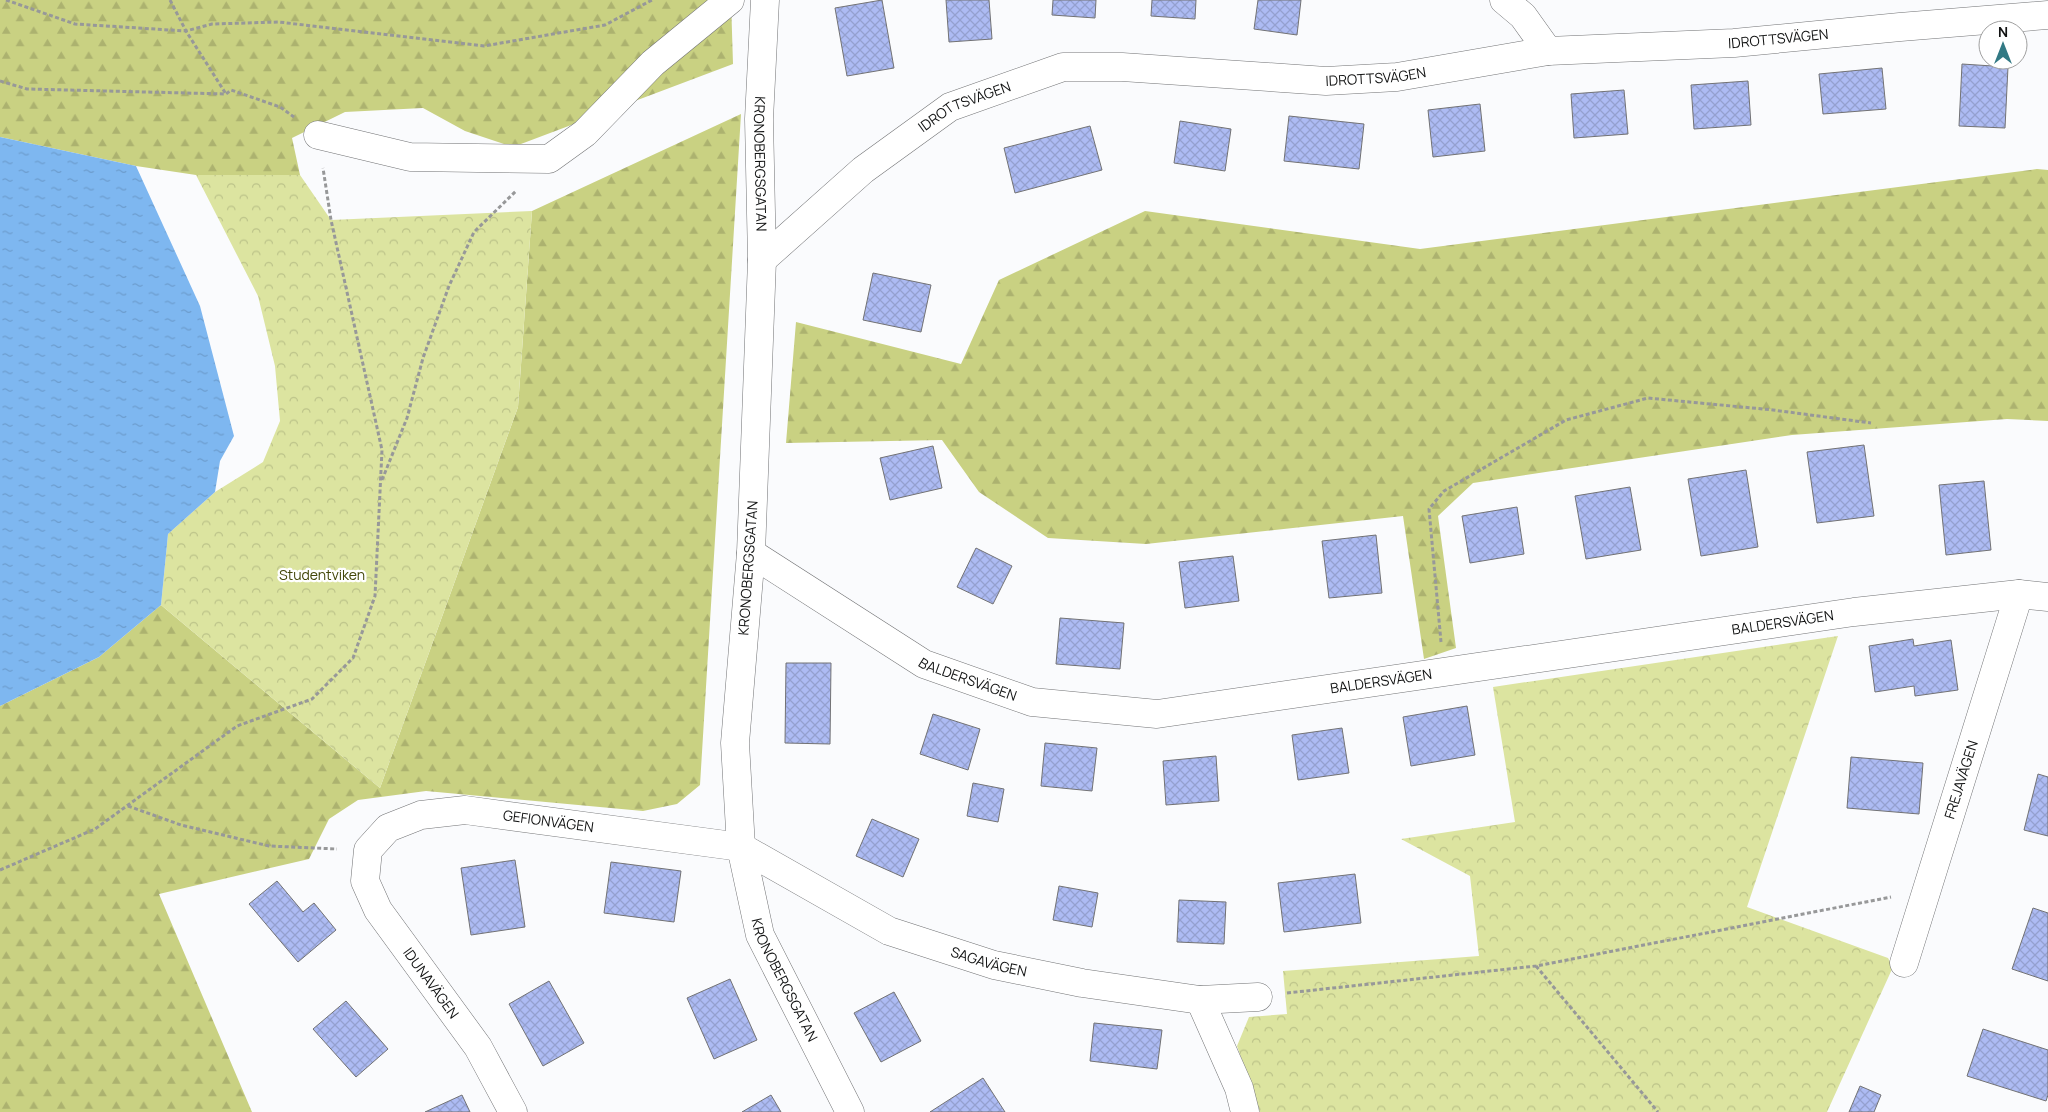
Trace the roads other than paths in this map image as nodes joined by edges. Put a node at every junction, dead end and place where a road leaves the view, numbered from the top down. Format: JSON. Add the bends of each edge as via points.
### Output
{"nodes":[{"id":1,"x":730,"y":0,"type":"edge"},
{"id":2,"x":765,"y":0,"type":"edge"},
{"id":3,"x":1504,"y":0,"type":"edge"},
{"id":4,"x":2048,"y":15,"type":"edge"},
{"id":5,"x":1548,"y":51,"type":"junction"},
{"id":6,"x":318,"y":135,"type":"road end"},
{"id":7,"x":762,"y":260,"type":"junction"},
{"id":8,"x":751,"y":553,"type":"junction"},
{"id":9,"x":2018,"y":594,"type":"junction"},
{"id":10,"x":2048,"y":597,"type":"edge"},
{"id":11,"x":741,"y":847,"type":"junction"},
{"id":12,"x":368,"y":850,"type":"joint"},
{"id":13,"x":1904,"y":963,"type":"dead end"},
{"id":14,"x":1258,"y":997,"type":"road end"},
{"id":15,"x":1200,"y":1000,"type":"junction"},
{"id":16,"x":513,"y":1112,"type":"edge"},
{"id":17,"x":850,"y":1112,"type":"edge"},
{"id":18,"x":1245,"y":1112,"type":"edge"}],
"edges":[{"from":1,"to":6,"type":"street","via":[[653,63],[585,133],[549,159],[410,157]]},
{"from":2,"to":7,"type":"street","name":"KRONOBERGSGATAN","via":[[759,119]]},
{"from":3,"to":5,"type":"street","via":[[1523,16]]},
{"from":4,"to":5,"type":"street","name":"IDROTTSVÄGEN","via":[[1734,43]]},
{"from":5,"to":7,"type":"street","name":"IDROTTSVÄGEN","via":[[1398,77],[1326,81],[1122,67],[1063,67],[950,107],[863,170]]},
{"from":7,"to":8,"type":"street","name":"KRONOBERGSGATAN"},
{"from":8,"to":9,"type":"street","name":"BALDERSVÄGEN","via":[[924,664],[1032,702],[1157,714],[1854,612]]},
{"from":8,"to":11,"type":"street","name":"KRONOBERGSGATAN","via":[[735,743]]},
{"from":9,"to":10,"type":"street","name":"BALDERSVÄGEN"},
{"from":9,"to":13,"type":"street","name":"FREJAVÄGEN"},
{"from":11,"to":12,"type":"street","name":"GEFIONVÄGEN","via":[[465,810],[421,815],[388,828]]},
{"from":11,"to":15,"type":"street","name":"SAGAVÄGEN","via":[[889,931],[994,964],[1082,983]]},
{"from":11,"to":17,"type":"street","name":"KRONOBERGSGATAN","via":[[760,935]]},
{"from":12,"to":16,"type":"street","name":"IDUNAVÄGEN","via":[[365,881],[378,910],[478,1047]]},
{"from":14,"to":15,"type":"street","name":"SAGAVÄGEN"},
{"from":15,"to":18,"type":"street"}]}
